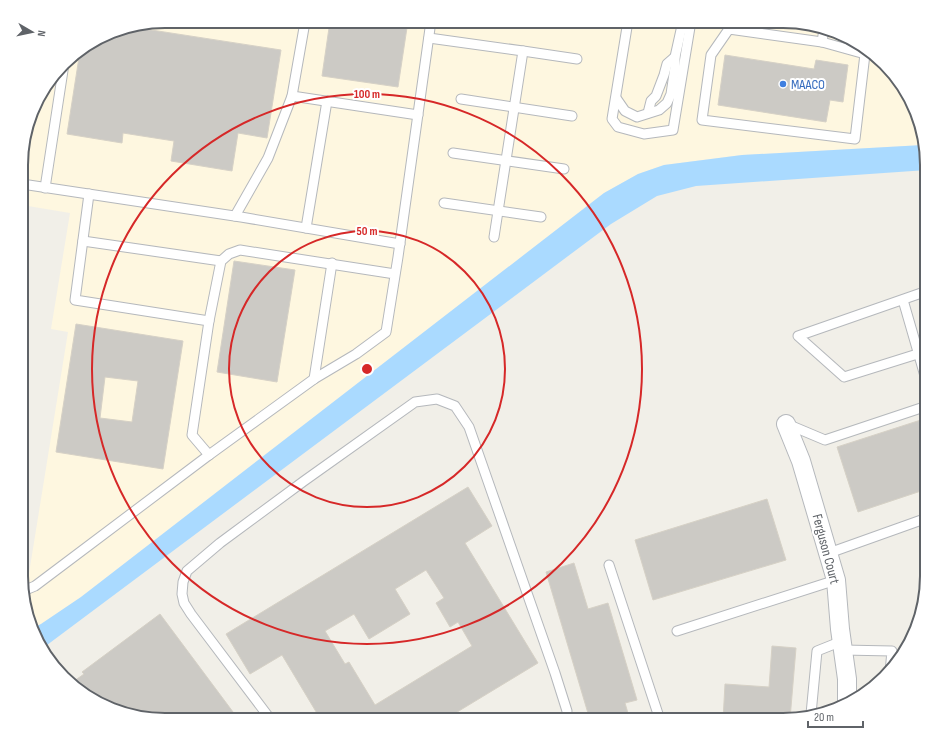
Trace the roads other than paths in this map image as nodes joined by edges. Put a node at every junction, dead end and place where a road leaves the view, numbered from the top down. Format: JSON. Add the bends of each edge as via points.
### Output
{"nodes":[{"id":1,"x":301,"y":28,"type":"edge"},
{"id":2,"x":430,"y":28,"type":"edge"},
{"id":3,"x":627,"y":28,"type":"edge"},
{"id":4,"x":681,"y":28,"type":"edge"},
{"id":5,"x":689,"y":28,"type":"edge"},
{"id":6,"x":728,"y":28,"type":"edge"},
{"id":7,"x":746,"y":28,"type":"edge"},
{"id":8,"x":823,"y":35,"type":"edge"},
{"id":9,"x":429,"y":38,"type":"junction"},
{"id":10,"x":822,"y":42,"type":"junction"},
{"id":11,"x":523,"y":51,"type":"junction"},
{"id":12,"x":862,"y":53,"type":"edge"},
{"id":13,"x":865,"y":56,"type":"edge"},
{"id":14,"x":675,"y":57,"type":"junction"},
{"id":15,"x":578,"y":59,"type":"dead end"},
{"id":16,"x":62,"y":75,"type":"edge"},
{"id":17,"x":292,"y":96,"type":"junction"},
{"id":18,"x":616,"y":98,"type":"junction"},
{"id":19,"x":461,"y":99,"type":"dead end"},
{"id":20,"x":327,"y":101,"type":"junction"},
{"id":21,"x":514,"y":107,"type":"junction"},
{"id":22,"x":648,"y":113,"type":"junction"},
{"id":23,"x":418,"y":115,"type":"junction"},
{"id":24,"x":572,"y":116,"type":"dead end"},
{"id":25,"x":453,"y":153,"type":"dead end"},
{"id":26,"x":506,"y":160,"type":"junction"},
{"id":27,"x":564,"y":169,"type":"dead end"},
{"id":28,"x":28,"y":185,"type":"edge"},
{"id":29,"x":45,"y":188,"type":"junction"},
{"id":30,"x":89,"y":194,"type":"junction"},
{"id":31,"x":444,"y":203,"type":"dead end"},
{"id":32,"x":498,"y":210,"type":"junction"},
{"id":33,"x":235,"y":216,"type":"junction"},
{"id":34,"x":541,"y":217,"type":"dead end"},
{"id":35,"x":306,"y":228,"type":"junction"},
{"id":36,"x":494,"y":237,"type":"dead end"},
{"id":37,"x":83,"y":241,"type":"junction"},
{"id":38,"x":400,"y":244,"type":"junction"},
{"id":39,"x":221,"y":261,"type":"junction"},
{"id":40,"x":332,"y":263,"type":"junction"},
{"id":41,"x":395,"y":274,"type":"junction"},
{"id":42,"x":920,"y":294,"type":"edge"},
{"id":43,"x":903,"y":300,"type":"junction"},
{"id":44,"x":209,"y":321,"type":"junction"},
{"id":45,"x":920,"y":344,"type":"edge"},
{"id":46,"x":920,"y":353,"type":"edge"},
{"id":47,"x":314,"y":379,"type":"junction"},
{"id":48,"x":920,"y":408,"type":"edge"},
{"id":49,"x":786,"y":424,"type":"joint"},
{"id":50,"x":209,"y":455,"type":"junction"},
{"id":51,"x":920,"y":520,"type":"edge"},
{"id":52,"x":829,"y":553,"type":"junction"},
{"id":53,"x":609,"y":565,"type":"dead end"},
{"id":54,"x":836,"y":580,"type":"junction"},
{"id":55,"x":28,"y":589,"type":"edge"},
{"id":56,"x":677,"y":631,"type":"dead end"},
{"id":57,"x":842,"y":645,"type":"junction"},
{"id":58,"x":891,"y":659,"type":"edge"},
{"id":59,"x":847,"y":697,"type":"edge"},
{"id":60,"x":811,"y":710,"type":"edge"},
{"id":61,"x":266,"y":713,"type":"edge"},
{"id":62,"x":567,"y":713,"type":"edge"},
{"id":63,"x":658,"y":713,"type":"edge"}],
"edges":[{"from":1,"to":17,"type":"lane"},
{"from":2,"to":9,"type":"lane"},
{"from":3,"to":18,"type":"lane"},
{"from":4,"to":14,"type":"lane"},
{"from":5,"to":18,"type":"lane","via":[[673,130],[644,134],[618,128],[612,120]]},
{"from":6,"to":13,"type":"lane","via":[[711,55],[702,120],[855,139]]},
{"from":7,"to":10,"type":"lane"},
{"from":8,"to":10,"type":"lane"},
{"from":9,"to":11,"type":"lane"},
{"from":9,"to":23,"type":"lane"},
{"from":10,"to":12,"type":"lane"},
{"from":11,"to":15,"type":"lane"},
{"from":11,"to":21,"type":"lane"},
{"from":14,"to":22,"type":"lane","via":[[667,64]]},
{"from":14,"to":22,"type":"lane","via":[[676,67],[667,103],[659,110]]},
{"from":16,"to":29,"type":"lane"},
{"from":17,"to":20,"type":"lane"},
{"from":17,"to":33,"type":"lane","via":[[268,158]]},
{"from":18,"to":22,"type":"lane","via":[[625,111],[637,117]]},
{"from":19,"to":21,"type":"lane"},
{"from":20,"to":23,"type":"lane"},
{"from":20,"to":35,"type":"lane"},
{"from":21,"to":24,"type":"lane"},
{"from":21,"to":26,"type":"lane"},
{"from":23,"to":38,"type":"lane"},
{"from":25,"to":26,"type":"lane"},
{"from":26,"to":27,"type":"lane"},
{"from":26,"to":32,"type":"lane"},
{"from":28,"to":29,"type":"lane"},
{"from":29,"to":30,"type":"lane"},
{"from":30,"to":33,"type":"lane"},
{"from":30,"to":37,"type":"lane"},
{"from":31,"to":32,"type":"lane"},
{"from":32,"to":34,"type":"lane"},
{"from":32,"to":36,"type":"lane"},
{"from":33,"to":35,"type":"lane"},
{"from":35,"to":38,"type":"lane"},
{"from":37,"to":39,"type":"lane"},
{"from":37,"to":44,"type":"lane","via":[[75,300]]},
{"from":38,"to":41,"type":"lane"},
{"from":39,"to":40,"type":"lane","via":[[229,254],[240,250]]},
{"from":39,"to":44,"type":"lane"},
{"from":40,"to":41,"type":"lane"},
{"from":40,"to":47,"type":"lane"},
{"from":41,"to":47,"type":"lane","via":[[386,332],[356,354]]},
{"from":42,"to":43,"type":"lane"},
{"from":43,"to":45,"type":"lane"},
{"from":43,"to":46,"type":"lane","via":[[798,336],[844,377]]},
{"from":44,"to":50,"type":"lane","via":[[192,435]]},
{"from":47,"to":50,"type":"lane"},
{"from":48,"to":49,"type":"lane","via":[[825,440]]},
{"from":49,"to":52,"type":"street","name":"Ferguson Court","via":[[801,462]]},
{"from":50,"to":55,"type":"lane"},
{"from":51,"to":52,"type":"lane"},
{"from":52,"to":54,"type":"street","name":"Ferguson Court"},
{"from":53,"to":63,"type":"lane"},
{"from":54,"to":56,"type":"lane"},
{"from":54,"to":57,"type":"street","name":"Ferguson Court"},
{"from":57,"to":58,"type":"lane","via":[[892,651]]},
{"from":57,"to":59,"type":"street","name":"Ferguson Court"},
{"from":57,"to":60,"type":"lane","via":[[817,651]]},
{"from":61,"to":62,"type":"lane","via":[[184,603],[183,582],[187,571],[286,494],[415,402],[437,399],[455,406],[469,427]]}]}
